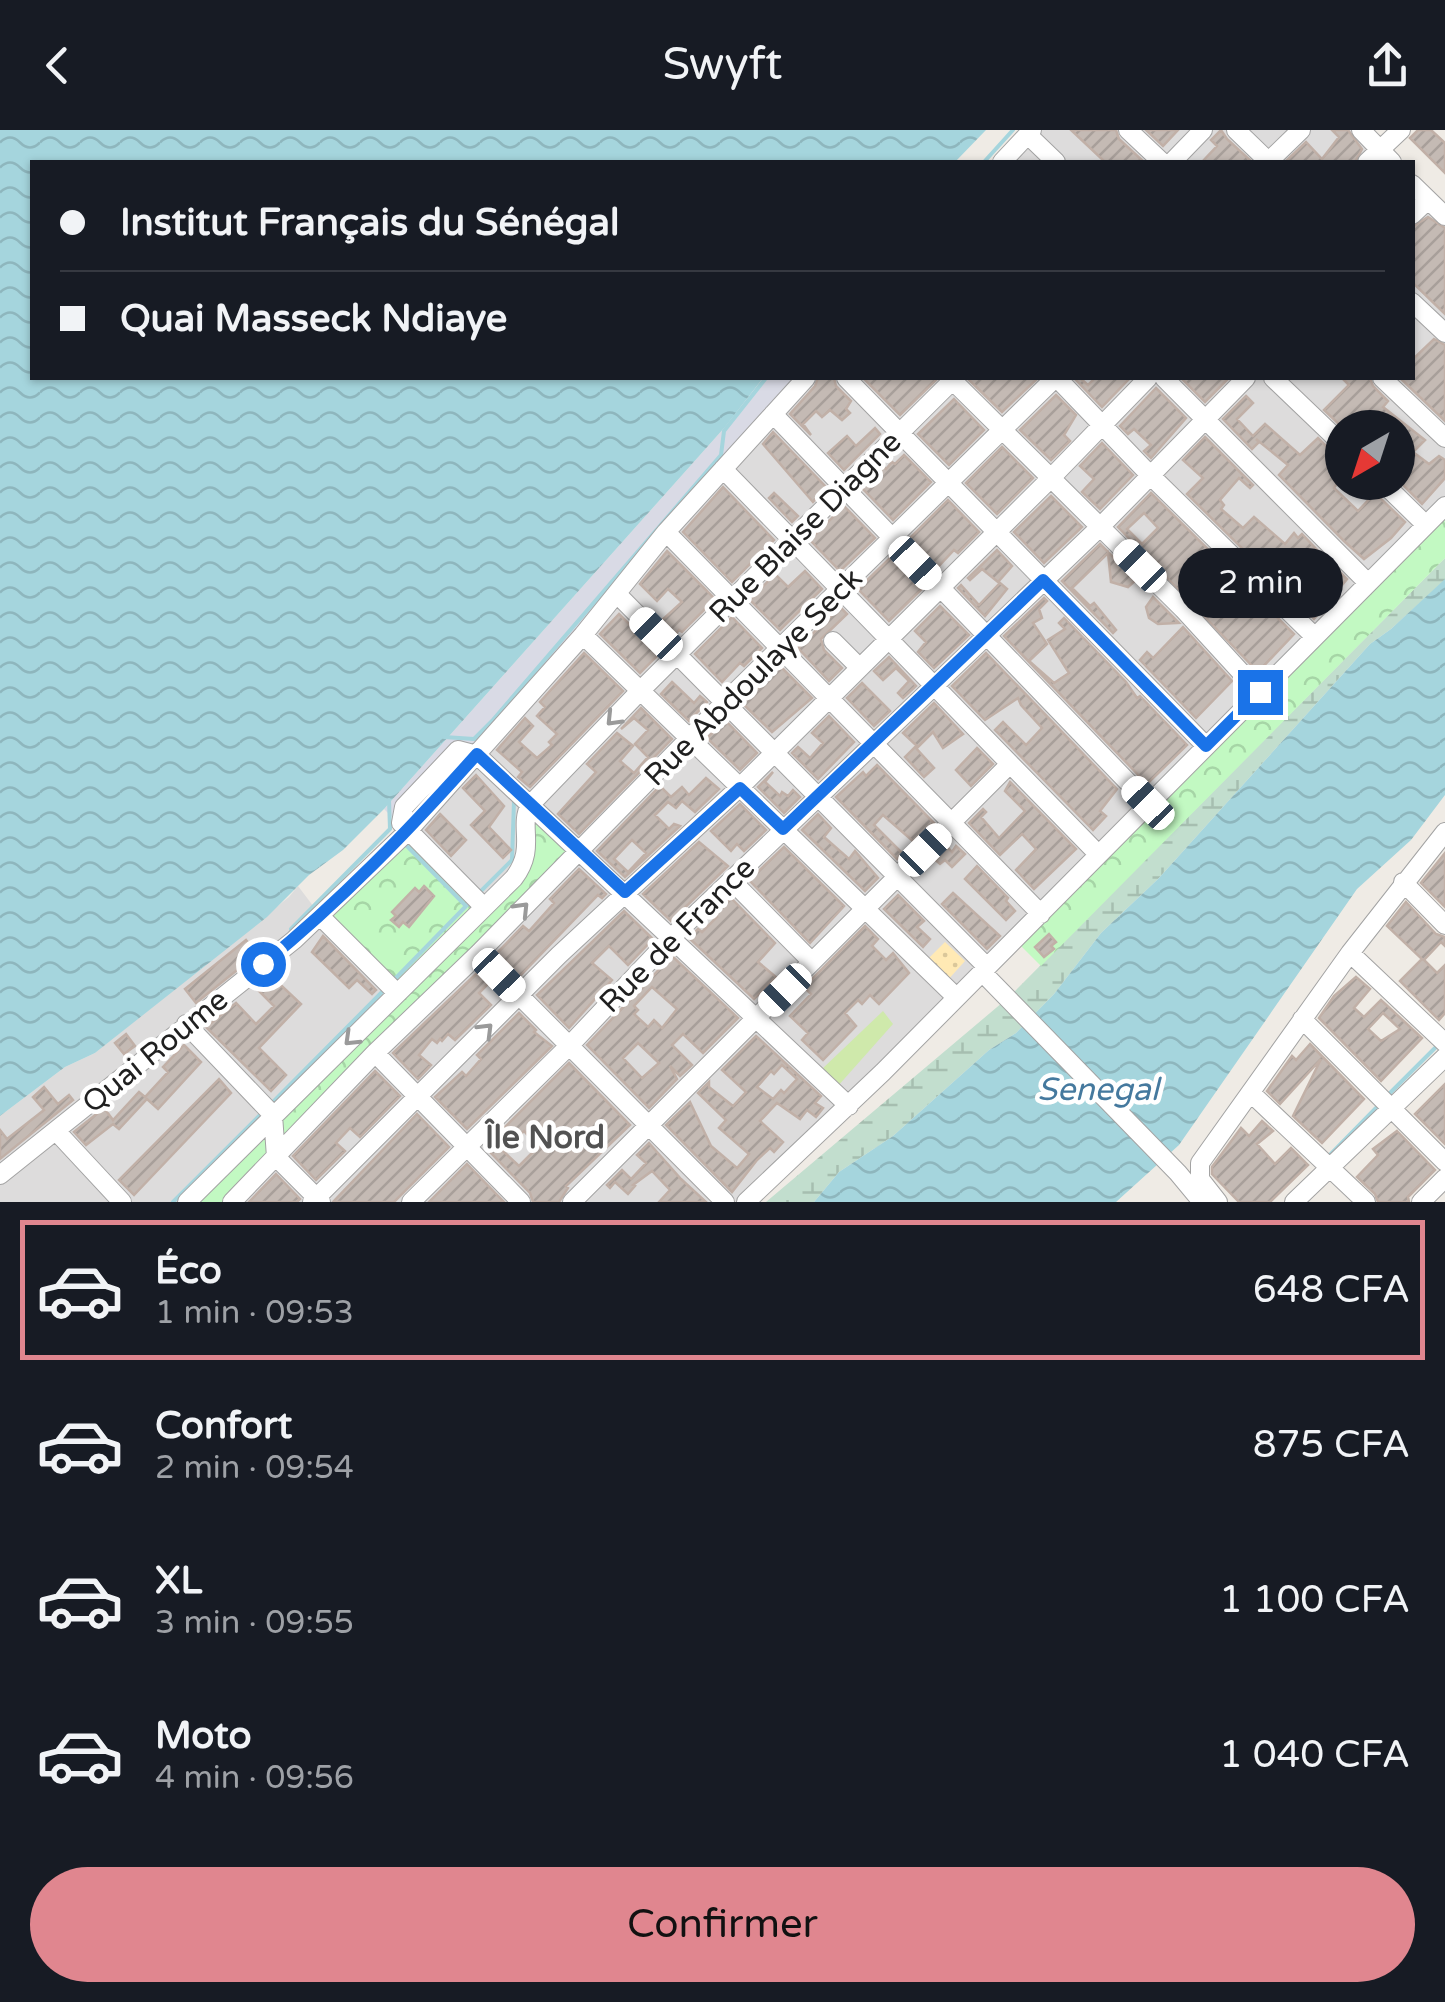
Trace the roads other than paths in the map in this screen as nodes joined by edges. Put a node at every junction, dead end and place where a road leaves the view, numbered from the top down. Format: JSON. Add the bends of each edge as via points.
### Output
{"nodes":[{"id":1,"x":1128,"y":130,"type":"edge"},
{"id":2,"x":1203,"y":130,"type":"edge"},
{"id":3,"x":1236,"y":130,"type":"edge"},
{"id":4,"x":1301,"y":130,"type":"edge"},
{"id":5,"x":1361,"y":130,"type":"edge"},
{"id":6,"x":1401,"y":130,"type":"edge"},
{"id":7,"x":1030,"y":132,"type":"edge"},
{"id":8,"x":1380,"y":158,"type":"edge"},
{"id":9,"x":1004,"y":160,"type":"edge"},
{"id":10,"x":1054,"y":160,"type":"edge"},
{"id":11,"x":1160,"y":160,"type":"edge"},
{"id":12,"x":1174,"y":160,"type":"edge"},
{"id":13,"x":1266,"y":160,"type":"edge"},
{"id":14,"x":1270,"y":160,"type":"edge"},
{"id":15,"x":1415,"y":187,"type":"edge"},
{"id":16,"x":1428,"y":200,"type":"junction"},
{"id":17,"x":1415,"y":212,"type":"edge"},
{"id":18,"x":1445,"y":216,"type":"edge"},
{"id":19,"x":1415,"y":305,"type":"edge"},
{"id":20,"x":1445,"y":334,"type":"edge"},
{"id":21,"x":788,"y":380,"type":"edge"},
{"id":22,"x":804,"y":380,"type":"edge"},
{"id":23,"x":848,"y":380,"type":"edge"},
{"id":24,"x":950,"y":380,"type":"edge"},
{"id":25,"x":954,"y":380,"type":"edge"},
{"id":26,"x":1054,"y":380,"type":"edge"},
{"id":27,"x":1058,"y":380,"type":"edge"},
{"id":28,"x":1146,"y":380,"type":"edge"},
{"id":29,"x":1166,"y":380,"type":"edge"},
{"id":30,"x":1244,"y":380,"type":"edge"},
{"id":31,"x":1275,"y":380,"type":"edge"},
{"id":32,"x":1384,"y":380,"type":"edge"},
{"id":33,"x":773,"y":414,"type":"junction"},
{"id":34,"x":1204,"y":419,"type":"junction"},
{"id":35,"x":1102,"y":425,"type":"junction"},
{"id":36,"x":1325,"y":428,"type":"edge"},
{"id":37,"x":1002,"y":430,"type":"junction"},
{"id":38,"x":900,"y":432,"type":"junction"},
{"id":39,"x":1445,"y":438,"type":"edge"},
{"id":40,"x":728,"y":463,"type":"junction"},
{"id":41,"x":1150,"y":475,"type":"junction"},
{"id":42,"x":1050,"y":479,"type":"junction"},
{"id":43,"x":948,"y":483,"type":"junction"},
{"id":44,"x":844,"y":488,"type":"junction"},
{"id":45,"x":1400,"y":500,"type":"edge"},
{"id":46,"x":1445,"y":506,"type":"edge"},
{"id":47,"x":1426,"y":525,"type":"junction"},
{"id":48,"x":1101,"y":526,"type":"junction"},
{"id":49,"x":666,"y":532,"type":"junction"},
{"id":50,"x":996,"y":532,"type":"junction"},
{"id":51,"x":891,"y":538,"type":"junction"},
{"id":52,"x":792,"y":541,"type":"junction"},
{"id":53,"x":1043,"y":580,"type":"junction"},
{"id":54,"x":1368,"y":583,"type":"junction"},
{"id":55,"x":939,"y":588,"type":"junction"},
{"id":56,"x":840,"y":590,"type":"junction"},
{"id":57,"x":616,"y":594,"type":"junction"},
{"id":58,"x":732,"y":599,"type":"junction"},
{"id":59,"x":583,"y":634,"type":"junction"},
{"id":60,"x":986,"y":637,"type":"junction"},
{"id":61,"x":1315,"y":637,"type":"junction"},
{"id":62,"x":888,"y":640,"type":"junction"},
{"id":63,"x":834,"y":641,"type":"dead end"},
{"id":64,"x":780,"y":647,"type":"junction"},
{"id":65,"x":676,"y":654,"type":"junction"},
{"id":66,"x":860,"y":668,"type":"junction"},
{"id":67,"x":933,"y":686,"type":"junction"},
{"id":68,"x":640,"y":690,"type":"junction"},
{"id":69,"x":1260,"y":692,"type":"junction"},
{"id":70,"x":829,"y":697,"type":"junction"},
{"id":71,"x":726,"y":701,"type":"junction"},
{"id":72,"x":690,"y":739,"type":"junction"},
{"id":73,"x":874,"y":742,"type":"junction"},
{"id":74,"x":1206,"y":746,"type":"junction"},
{"id":75,"x":775,"y":752,"type":"junction"},
{"id":76,"x":477,"y":754,"type":"junction"},
{"id":77,"x":1010,"y":764,"type":"junction"},
{"id":78,"x":740,"y":788,"type":"junction"},
{"id":79,"x":818,"y":798,"type":"junction"},
{"id":80,"x":1148,"y":803,"type":"junction"},
{"id":81,"x":530,"y":805,"type":"junction"},
{"id":82,"x":952,"y":823,"type":"junction"},
{"id":83,"x":783,"y":829,"type":"junction"},
{"id":84,"x":407,"y":832,"type":"junction"},
{"id":85,"x":1445,"y":832,"type":"edge"},
{"id":86,"x":579,"y":850,"type":"junction"},
{"id":87,"x":1098,"y":854,"type":"junction"},
{"id":88,"x":898,"y":876,"type":"junction"},
{"id":89,"x":730,"y":880,"type":"junction"},
{"id":90,"x":1403,"y":882,"type":"junction"},
{"id":91,"x":625,"y":892,"type":"junction"},
{"id":92,"x":484,"y":907,"type":"junction"},
{"id":93,"x":865,"y":910,"type":"junction"},
{"id":94,"x":1040,"y":914,"type":"junction"},
{"id":95,"x":320,"y":916,"type":"junction"},
{"id":96,"x":1445,"y":925,"type":"edge"},
{"id":97,"x":672,"y":938,"type":"junction"},
{"id":98,"x":1350,"y":953,"type":"junction"},
{"id":99,"x":478,"y":954,"type":"junction"},
{"id":100,"x":812,"y":962,"type":"junction"},
{"id":101,"x":984,"y":970,"type":"junction"},
{"id":102,"x":397,"y":993,"type":"junction"},
{"id":103,"x":519,"y":996,"type":"junction"},
{"id":104,"x":956,"y":997,"type":"junction"},
{"id":105,"x":382,"y":1008,"type":"junction"},
{"id":106,"x":758,"y":1017,"type":"junction"},
{"id":107,"x":1302,"y":1020,"type":"junction"},
{"id":108,"x":186,"y":1024,"type":"junction"},
{"id":109,"x":1445,"y":1043,"type":"edge"},
{"id":110,"x":570,"y":1045,"type":"junction"},
{"id":111,"x":380,"y":1048,"type":"junction"},
{"id":112,"x":1445,"y":1057,"type":"edge"},
{"id":113,"x":1252,"y":1094,"type":"junction"},
{"id":114,"x":417,"y":1099,"type":"junction"},
{"id":115,"x":849,"y":1106,"type":"junction"},
{"id":116,"x":1392,"y":1109,"type":"junction"},
{"id":117,"x":273,"y":1115,"type":"junction"},
{"id":118,"x":650,"y":1124,"type":"junction"},
{"id":119,"x":56,"y":1131,"type":"junction"},
{"id":120,"x":468,"y":1146,"type":"junction"},
{"id":121,"x":276,"y":1158,"type":"junction"},
{"id":122,"x":1445,"y":1162,"type":"edge"},
{"id":123,"x":1330,"y":1167,"type":"junction"},
{"id":124,"x":0,"y":1176,"type":"edge"},
{"id":125,"x":1445,"y":1178,"type":"edge"},
{"id":126,"x":316,"y":1200,"type":"edge"},
{"id":127,"x":122,"y":1202,"type":"edge"},
{"id":128,"x":187,"y":1202,"type":"edge"},
{"id":129,"x":232,"y":1202,"type":"edge"},
{"id":130,"x":411,"y":1202,"type":"edge"},
{"id":131,"x":521,"y":1202,"type":"edge"},
{"id":132,"x":572,"y":1202,"type":"edge"},
{"id":133,"x":724,"y":1202,"type":"edge"},
{"id":134,"x":746,"y":1202,"type":"edge"},
{"id":135,"x":1202,"y":1202,"type":"edge"},
{"id":136,"x":1218,"y":1202,"type":"edge"},
{"id":137,"x":1294,"y":1202,"type":"edge"},
{"id":138,"x":1366,"y":1202,"type":"edge"},
{"id":139,"x":1421,"y":1202,"type":"edge"}],
"edges":[{"from":1,"to":11,"type":"street"},
{"from":2,"to":12,"type":"street"},
{"from":3,"to":13,"type":"street"},
{"from":4,"to":14,"type":"street"},
{"from":5,"to":8,"type":"street"},
{"from":6,"to":8,"type":"street"},
{"from":7,"to":9,"type":"street"},
{"from":7,"to":10,"type":"street"},
{"from":15,"to":16,"type":"street"},
{"from":16,"to":17,"type":"street"},
{"from":16,"to":18,"type":"street"},
{"from":19,"to":20,"type":"street"},
{"from":21,"to":40,"type":"street","via":[[736,439]]},
{"from":22,"to":33,"type":"street"},
{"from":23,"to":38,"type":"street"},
{"from":24,"to":38,"type":"street","name":"Rue Blaise Diagne"},
{"from":25,"to":37,"type":"street"},
{"from":26,"to":37,"type":"street","name":"Rue Abdoulaye Seck"},
{"from":27,"to":35,"type":"street"},
{"from":28,"to":35,"type":"street"},
{"from":29,"to":34,"type":"street"},
{"from":30,"to":34,"type":"street","name":"Rue de France"},
{"from":31,"to":36,"type":"street"},
{"from":32,"to":39,"type":"street"},
{"from":33,"to":40,"type":"street"},
{"from":33,"to":44,"type":"street"},
{"from":34,"to":41,"type":"street","name":"Rue de France"},
{"from":34,"to":54,"type":"street"},
{"from":35,"to":41,"type":"street"},
{"from":35,"to":42,"type":"street"},
{"from":37,"to":42,"type":"street"},
{"from":37,"to":43,"type":"street","name":"Rue Abdoulaye Seck"},
{"from":38,"to":43,"type":"street"},
{"from":38,"to":44,"type":"street","name":"Rue Blaise Diagne"},
{"from":40,"to":49,"type":"street","name":"Quai Roume"},
{"from":40,"to":52,"type":"street"},
{"from":41,"to":48,"type":"street","name":"Rue de France"},
{"from":41,"to":61,"type":"street"},
{"from":42,"to":48,"type":"street"},
{"from":42,"to":50,"type":"street"},
{"from":43,"to":50,"type":"street"},
{"from":43,"to":51,"type":"street","name":"Rue Abdoulaye Seck"},
{"from":44,"to":51,"type":"street"},
{"from":44,"to":52,"type":"street","name":"Rue Blaise Diagne"},
{"from":45,"to":47,"type":"street"},
{"from":46,"to":47,"type":"street"},
{"from":47,"to":54,"type":"street"},
{"from":48,"to":53,"type":"street","name":"Rue de France"},
{"from":48,"to":69,"type":"street"},
{"from":49,"to":57,"type":"street","name":"Quai Roume"},
{"from":49,"to":58,"type":"street"},
{"from":50,"to":53,"type":"street"},
{"from":50,"to":55,"type":"street"},
{"from":51,"to":55,"type":"street"},
{"from":51,"to":56,"type":"street","name":"Rue Abdoulaye Seck"},
{"from":52,"to":56,"type":"street"},
{"from":52,"to":58,"type":"street","name":"Rue Blaise Diagne"},
{"from":53,"to":60,"type":"street","name":"Rue de France"},
{"from":53,"to":74,"type":"street"},
{"from":54,"to":61,"type":"street"},
{"from":55,"to":60,"type":"street"},
{"from":55,"to":62,"type":"street"},
{"from":56,"to":62,"type":"street"},
{"from":56,"to":64,"type":"street","name":"Rue Abdoulaye Seck"},
{"from":57,"to":59,"type":"street","name":"Quai Roume"},
{"from":57,"to":65,"type":"street"},
{"from":58,"to":64,"type":"street"},
{"from":58,"to":65,"type":"street","name":"Rue Blaise Diagne"},
{"from":59,"to":68,"type":"street"},
{"from":59,"to":76,"type":"street","name":"Quai Roume"},
{"from":60,"to":67,"type":"street","name":"Rue de France"},
{"from":60,"to":80,"type":"street"},
{"from":61,"to":69,"type":"street"},
{"from":62,"to":66,"type":"street"},
{"from":62,"to":67,"type":"street"},
{"from":63,"to":66,"type":"street"},
{"from":64,"to":70,"type":"street"},
{"from":64,"to":71,"type":"street","name":"Rue Abdoulaye Seck"},
{"from":65,"to":68,"type":"street","name":"Rue Blaise Diagne"},
{"from":65,"to":71,"type":"street"},
{"from":66,"to":70,"type":"street"},
{"from":67,"to":73,"type":"street","name":"Rue de France"},
{"from":67,"to":77,"type":"street"},
{"from":68,"to":72,"type":"street"},
{"from":68,"to":81,"type":"street","name":"Rue Blaise Diagne","one_way":true},
{"from":69,"to":74,"type":"street"},
{"from":70,"to":73,"type":"street"},
{"from":70,"to":75,"type":"street"},
{"from":71,"to":72,"type":"street","name":"Rue Abdoulaye Seck"},
{"from":71,"to":75,"type":"street"},
{"from":72,"to":78,"type":"street"},
{"from":72,"to":86,"type":"street","name":"Rue Abdoulaye Seck"},
{"from":73,"to":79,"type":"street","name":"Rue de France"},
{"from":73,"to":82,"type":"street"},
{"from":74,"to":80,"type":"street"},
{"from":75,"to":78,"type":"street"},
{"from":75,"to":79,"type":"street"},
{"from":76,"to":81,"type":"street"},
{"from":76,"to":84,"type":"street","name":"Quai Roume"},
{"from":77,"to":82,"type":"street"},
{"from":77,"to":87,"type":"street"},
{"from":78,"to":83,"type":"street"},
{"from":78,"to":91,"type":"street"},
{"from":79,"to":83,"type":"street","name":"Rue de France"},
{"from":79,"to":88,"type":"street"},
{"from":80,"to":87,"type":"street"},
{"from":81,"to":86,"type":"street"},
{"from":81,"to":92,"type":"street","via":[[524,865]]},
{"from":82,"to":88,"type":"street"},
{"from":82,"to":94,"type":"street"},
{"from":83,"to":89,"type":"street","name":"Rue de France"},
{"from":83,"to":93,"type":"street"},
{"from":84,"to":92,"type":"street"},
{"from":84,"to":95,"type":"street","name":"Quai Roume"},
{"from":85,"to":90,"type":"street"},
{"from":86,"to":91,"type":"street"},
{"from":99,"to":86,"type":"street","name":"Rue Abdoulaye Seck","one_way":true},
{"from":87,"to":94,"type":"street"},
{"from":88,"to":93,"type":"street"},
{"from":88,"to":101,"type":"street"},
{"from":89,"to":97,"type":"street","name":"Rue de France"},
{"from":89,"to":100,"type":"street"},
{"from":90,"to":96,"type":"street"},
{"from":90,"to":98,"type":"street"},
{"from":91,"to":97,"type":"street"},
{"from":91,"to":103,"type":"street"},
{"from":92,"to":102,"type":"street"},
{"from":93,"to":100,"type":"street"},
{"from":93,"to":104,"type":"street"},
{"from":94,"to":101,"type":"street"},
{"from":95,"to":102,"type":"street"},
{"from":95,"to":108,"type":"street","name":"Quai Roume"},
{"from":97,"to":106,"type":"street"},
{"from":97,"to":110,"type":"street","name":"Rue de France"},
{"from":98,"to":107,"type":"street"},
{"from":98,"to":109,"type":"street"},
{"from":99,"to":103,"type":"street"},
{"from":99,"to":111,"type":"street","name":"Rue Abdoulaye Seck"},
{"from":100,"to":106,"type":"street"},
{"from":101,"to":104,"type":"street"},
{"from":101,"to":135,"type":"street"},
{"from":102,"to":105,"type":"street"},
{"from":103,"to":110,"type":"street"},
{"from":114,"to":103,"type":"street","one_way":true},
{"from":104,"to":115,"type":"street"},
{"from":105,"to":111,"type":"street"},
{"from":105,"to":117,"type":"street","one_way":true},
{"from":106,"to":115,"type":"street"},
{"from":106,"to":118,"type":"street"},
{"from":107,"to":113,"type":"street"},
{"from":107,"to":116,"type":"street"},
{"from":108,"to":117,"type":"street"},
{"from":108,"to":119,"type":"street","name":"Quai Roume"},
{"from":110,"to":118,"type":"street"},
{"from":110,"to":120,"type":"street","name":"Rue de France"},
{"from":111,"to":114,"type":"street"},
{"from":111,"to":121,"type":"street","name":"Rue Abdoulaye Seck"},
{"from":112,"to":116,"type":"street"},
{"from":113,"to":123,"type":"street"},
{"from":113,"to":136,"type":"street","via":[[1200,1163],[1200,1179]]},
{"from":114,"to":120,"type":"street"},
{"from":114,"to":126,"type":"street"},
{"from":115,"to":134,"type":"street"},
{"from":116,"to":122,"type":"street"},
{"from":116,"to":123,"type":"street"},
{"from":117,"to":121,"type":"street"},
{"from":117,"to":128,"type":"street"},
{"from":118,"to":132,"type":"street"},
{"from":118,"to":133,"type":"street"},
{"from":119,"to":124,"type":"street","name":"Quai Roume"},
{"from":119,"to":127,"type":"street"},
{"from":120,"to":130,"type":"street","name":"Rue de France"},
{"from":120,"to":131,"type":"street"},
{"from":121,"to":126,"type":"street"},
{"from":121,"to":129,"type":"street","name":"Rue Abdoulaye Seck"},
{"from":123,"to":137,"type":"street"},
{"from":123,"to":138,"type":"street"},
{"from":125,"to":139,"type":"street"}]}
